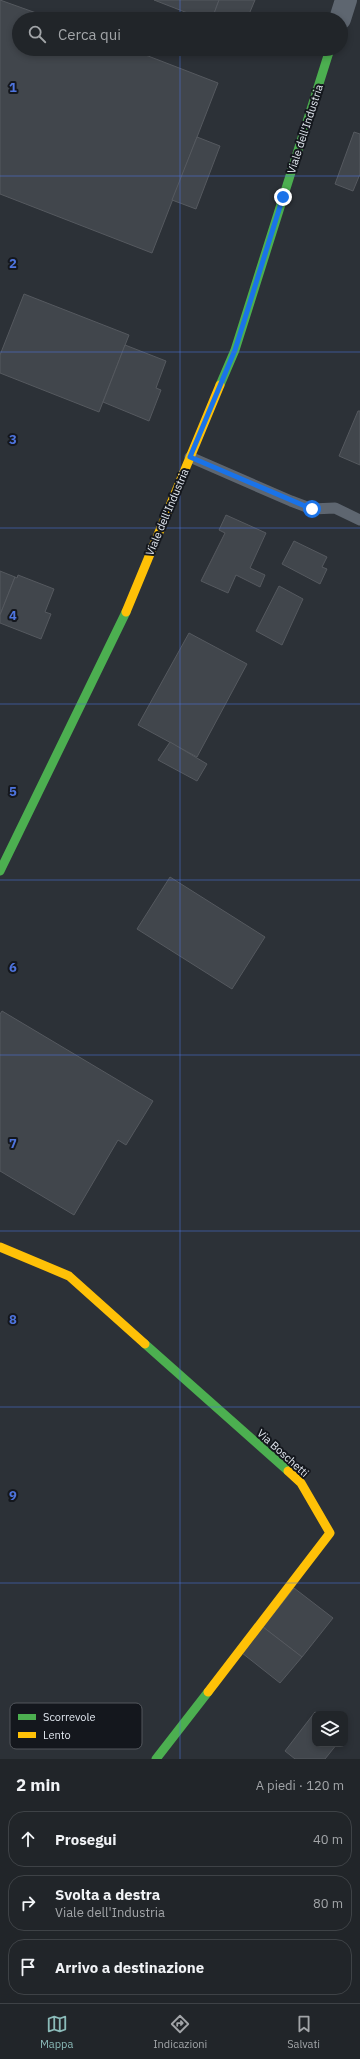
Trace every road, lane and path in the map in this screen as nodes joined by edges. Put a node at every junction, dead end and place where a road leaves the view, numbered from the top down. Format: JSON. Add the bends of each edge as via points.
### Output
{"nodes":[{"id":1,"x":346,"y":0,"type":"edge"},
{"id":2,"x":342,"y":12,"type":"edge"},
{"id":3,"x":328,"y":56,"type":"edge"},
{"id":4,"x":190,"y":457,"type":"junction"},
{"id":5,"x":360,"y":520,"type":"edge"},
{"id":6,"x":0,"y":871,"type":"edge"},
{"id":7,"x":0,"y":1247,"type":"edge"},
{"id":8,"x":156,"y":1759,"type":"edge"}],
"edges":[{"from":1,"to":2,"type":"street"},
{"from":3,"to":4,"type":"street","name":"Viale dell'Industria","via":[[235,350]]},
{"from":4,"to":5,"type":"lane","via":[[312,509],[335,508]]},
{"from":4,"to":6,"type":"street","name":"Viale dell'Industria","via":[[122,620]]},
{"from":7,"to":8,"type":"street","name":"Via Boschetti","via":[[69,1276],[301,1483],[330,1533]]}]}
